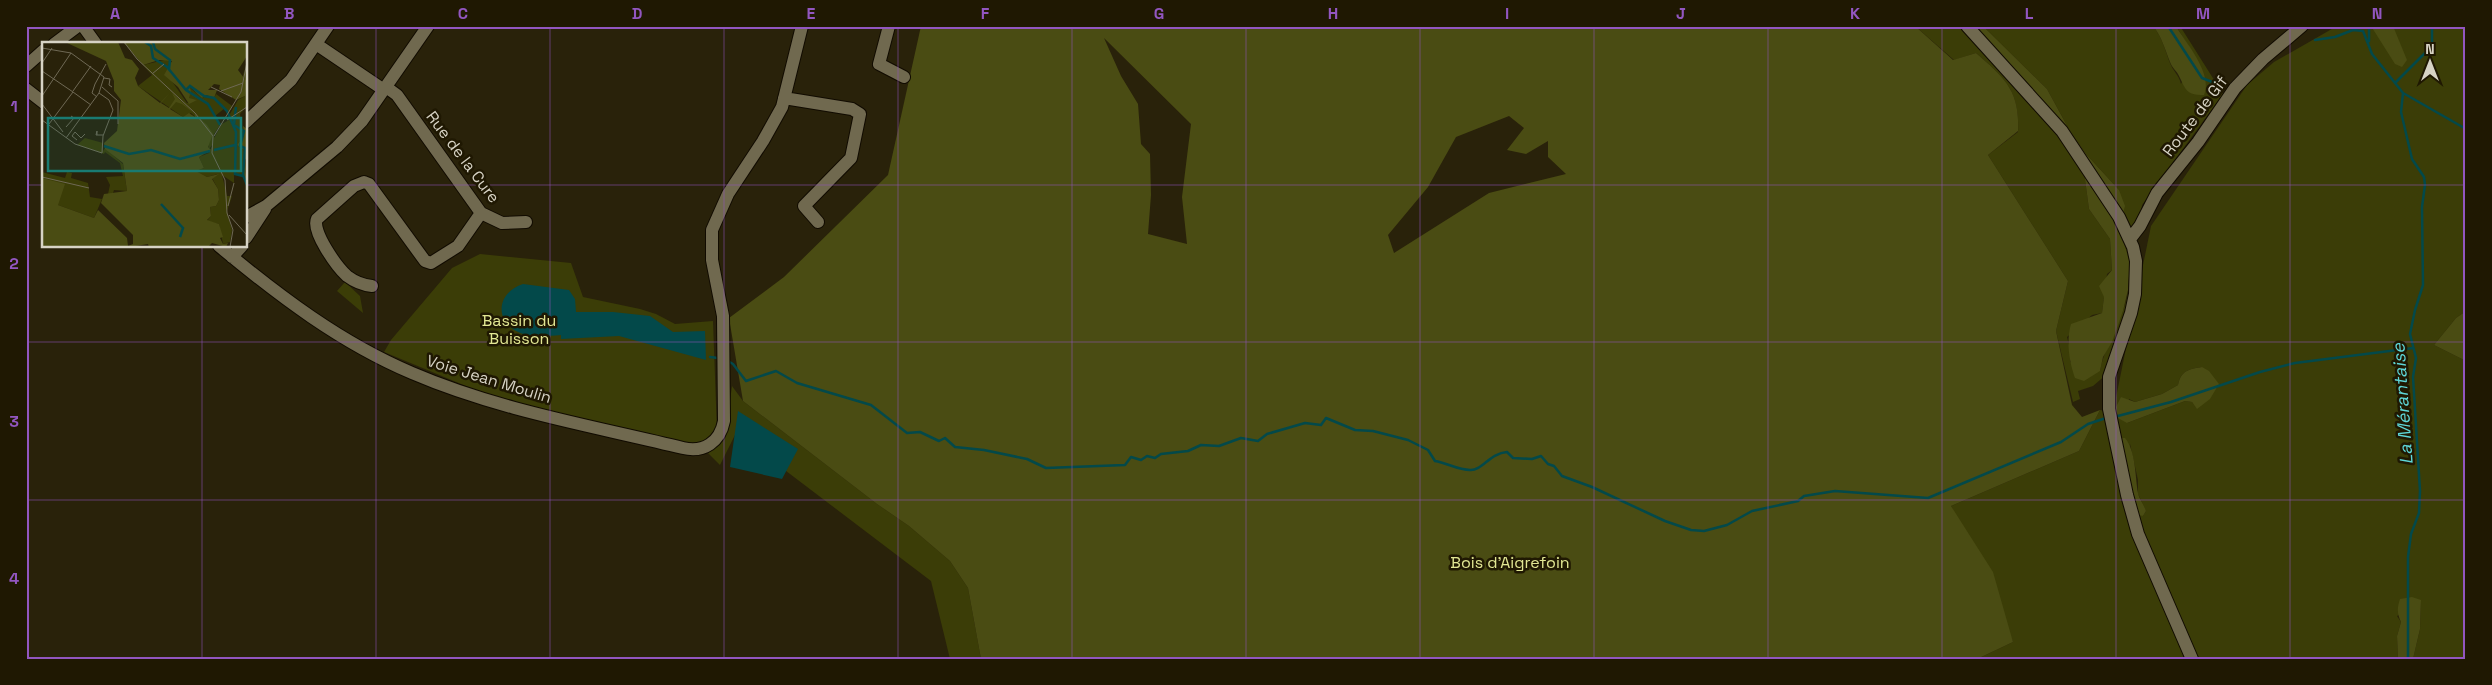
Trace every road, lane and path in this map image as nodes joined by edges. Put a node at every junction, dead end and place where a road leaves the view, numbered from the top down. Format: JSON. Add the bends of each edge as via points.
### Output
{"nodes":[{"id":1,"x":78,"y":26,"type":"edge"},
{"id":2,"x":83,"y":26,"type":"edge"},
{"id":3,"x":328,"y":26,"type":"edge"},
{"id":4,"x":428,"y":26,"type":"edge"},
{"id":5,"x":802,"y":26,"type":"edge"},
{"id":6,"x":889,"y":26,"type":"edge"},
{"id":7,"x":1967,"y":26,"type":"edge"},
{"id":8,"x":2303,"y":27,"type":"edge"},
{"id":9,"x":57,"y":42,"type":"edge"},
{"id":10,"x":95,"y":42,"type":"edge"},
{"id":11,"x":316,"y":44,"type":"junction"},
{"id":12,"x":904,"y":77,"type":"dead end"},
{"id":13,"x":385,"y":88,"type":"junction"},
{"id":14,"x":26,"y":89,"type":"edge"},
{"id":15,"x":784,"y":98,"type":"junction"},
{"id":16,"x":42,"y":101,"type":"edge"},
{"id":17,"x":248,"y":120,"type":"edge"},
{"id":18,"x":266,"y":206,"type":"junction"},
{"id":19,"x":481,"y":213,"type":"junction"},
{"id":20,"x":248,"y":216,"type":"edge"},
{"id":21,"x":526,"y":222,"type":"dead end"},
{"id":22,"x":818,"y":222,"type":"dead end"},
{"id":23,"x":248,"y":235,"type":"edge"},
{"id":24,"x":2130,"y":239,"type":"junction"},
{"id":25,"x":222,"y":248,"type":"edge"},
{"id":26,"x":240,"y":248,"type":"edge"},
{"id":27,"x":232,"y":257,"type":"junction"},
{"id":28,"x":372,"y":286,"type":"dead end"},
{"id":29,"x":2192,"y":659,"type":"edge"}],
"edges":[{"from":1,"to":9,"type":"street"},
{"from":2,"to":10,"type":"street"},
{"from":3,"to":11,"type":"street"},
{"from":4,"to":13,"type":"street"},
{"from":5,"to":15,"type":"street"},
{"from":6,"to":12,"type":"street","via":[[879,64]]},
{"from":7,"to":24,"type":"street","via":[[2062,131]]},
{"from":8,"to":24,"type":"street","name":"Route de Gif","via":[[2271,51],[2235,88],[2202,137],[2157,193]]},
{"from":11,"to":13,"type":"street","name":"Rue de la Cure"},
{"from":11,"to":17,"type":"street","via":[[291,80]]},
{"from":13,"to":18,"type":"street","via":[[362,121],[337,147]]},
{"from":13,"to":19,"type":"street","name":"Rue de la Cure","via":[[397,95]]},
{"from":14,"to":16,"type":"street"},
{"from":15,"to":22,"type":"street","via":[[852,109],[860,114],[851,158],[804,206]]},
{"from":15,"to":27,"type":"street","name":"Voie Jean Moulin","via":[[763,141],[720,208],[712,230],[712,260],[723,316],[724,421],[719,436],[705,448],[690,450],[495,402],[442,384],[386,360],[333,331],[285,300]]},
{"from":18,"to":20,"type":"street"},
{"from":18,"to":23,"type":"street"},
{"from":19,"to":21,"type":"street","name":"Rue de la Cure","via":[[502,223]]},
{"from":19,"to":28,"type":"street","via":[[458,246],[431,263],[425,261],[370,184],[364,182],[354,186],[317,219],[316,233],[346,275],[360,285]]},
{"from":24,"to":29,"type":"street","via":[[2135,254],[2134,294],[2131,313],[2109,377],[2109,409],[2138,534]]},
{"from":25,"to":27,"type":"street","name":"Voie Jean Moulin"},
{"from":26,"to":27,"type":"street"}]}
